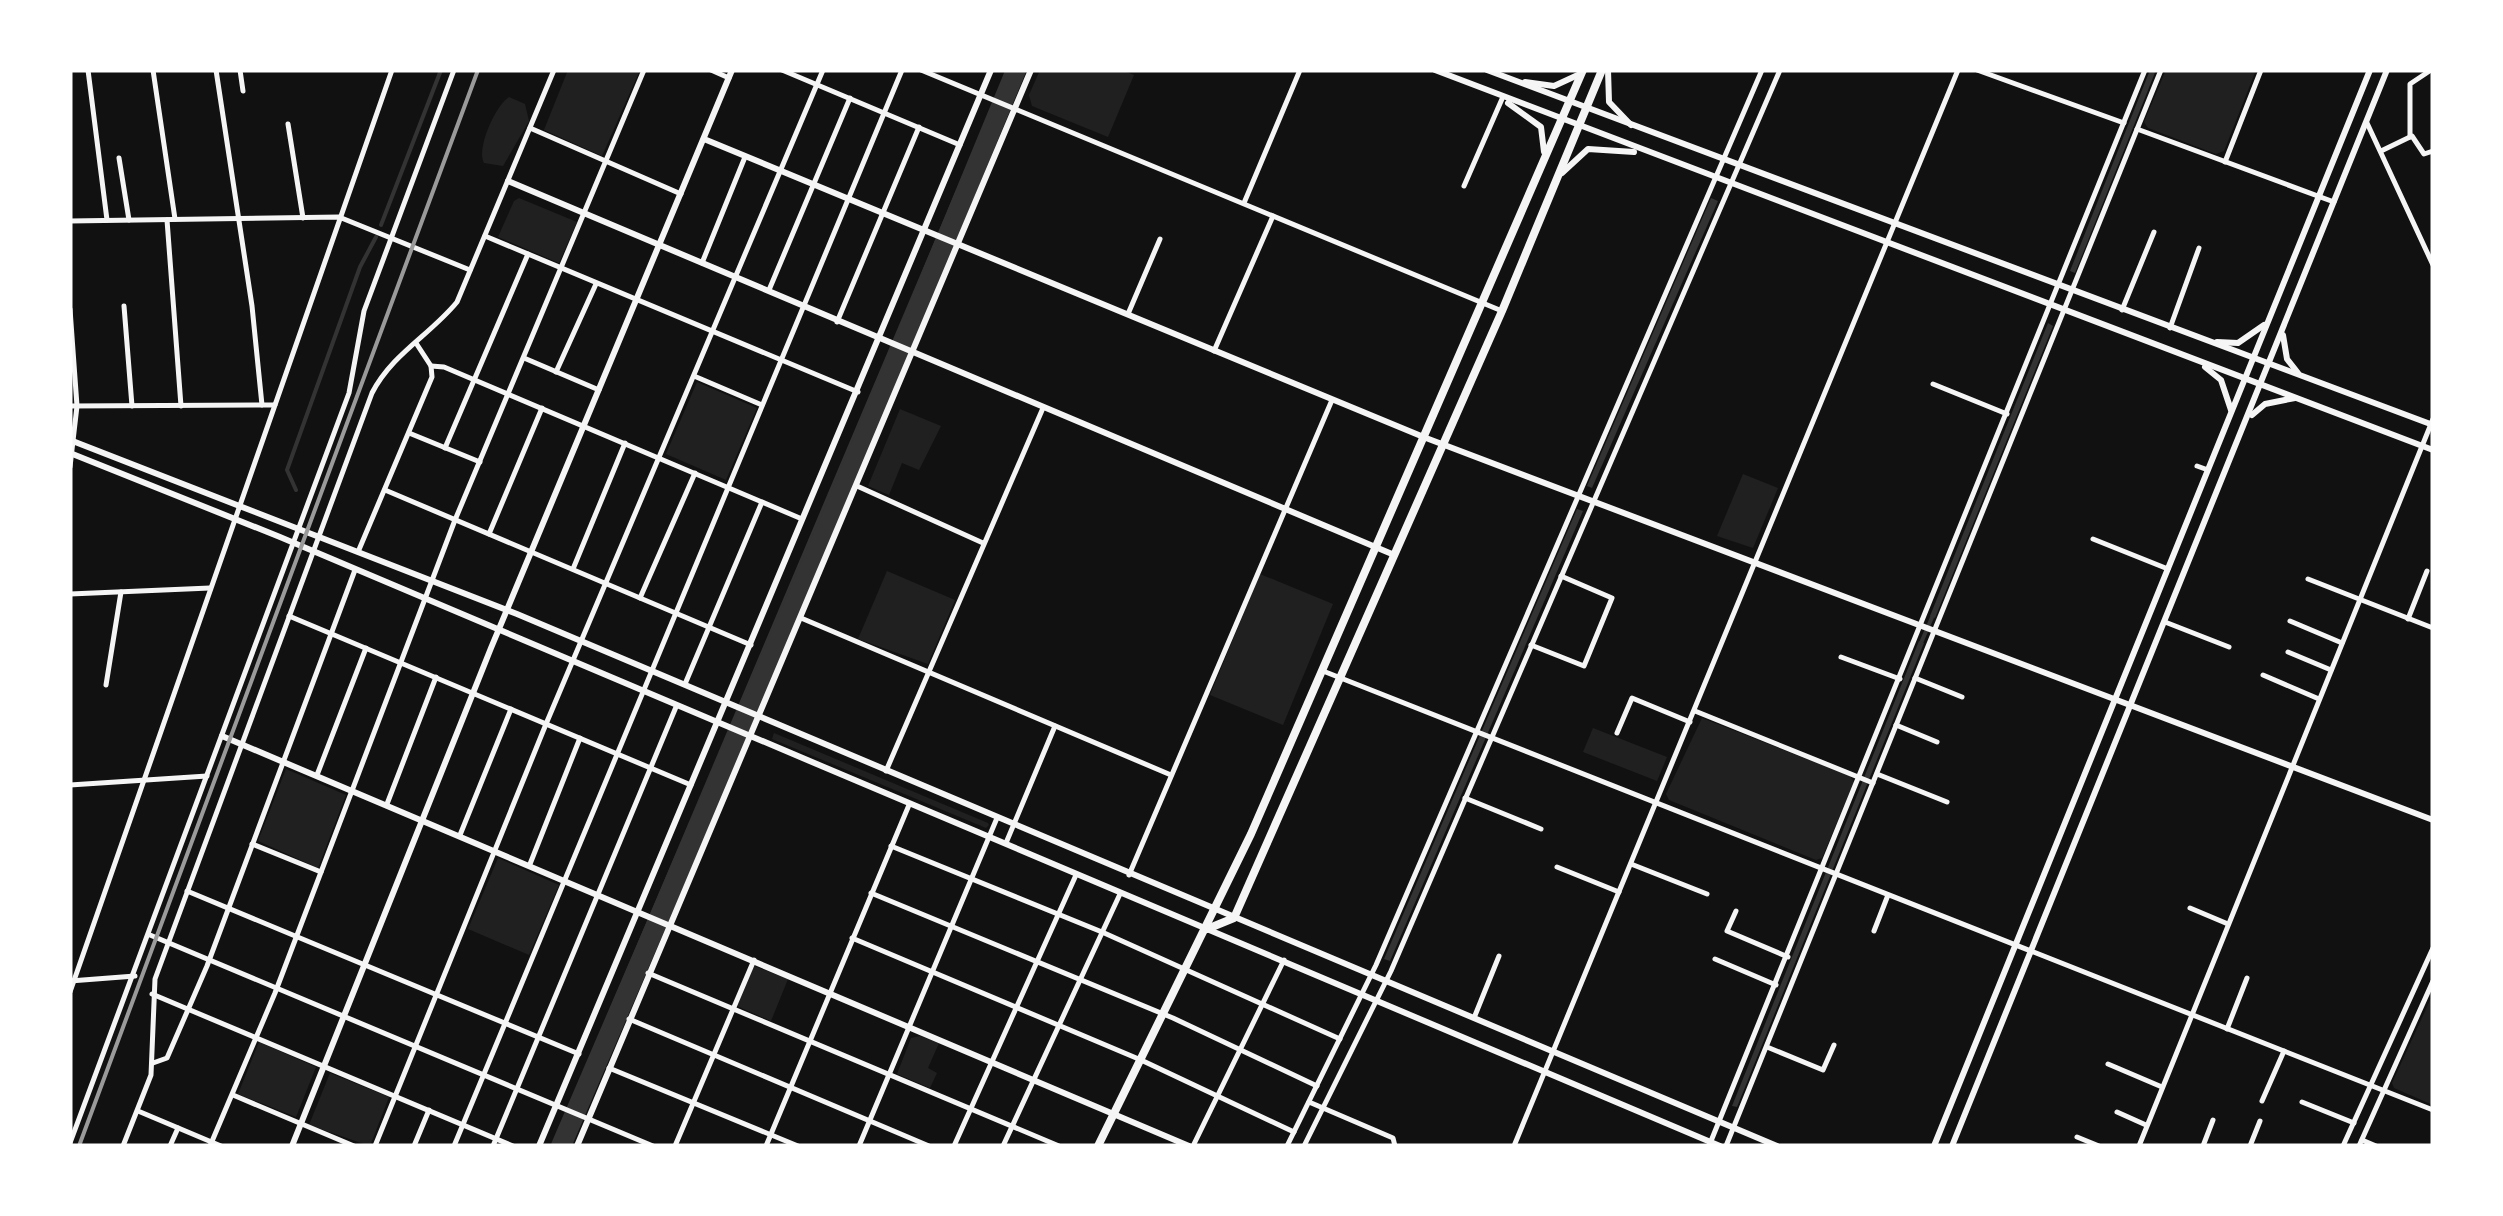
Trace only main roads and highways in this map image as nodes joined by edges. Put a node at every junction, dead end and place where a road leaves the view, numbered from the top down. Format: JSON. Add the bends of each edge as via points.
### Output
{"nodes":[{"id":1,"x":1605,"y":70,"type":"edge"},
{"id":2,"x":1582,"y":71,"type":"edge"},
{"id":3,"x":1207,"y":929,"type":"junction"},
{"id":4,"x":1098,"y":1146,"type":"edge"}],
"edges":[{"from":1,"to":3,"type":"main road","via":[[1234,918]]},
{"from":2,"to":3,"type":"main road"},
{"from":3,"to":4,"type":"main road"}]}
